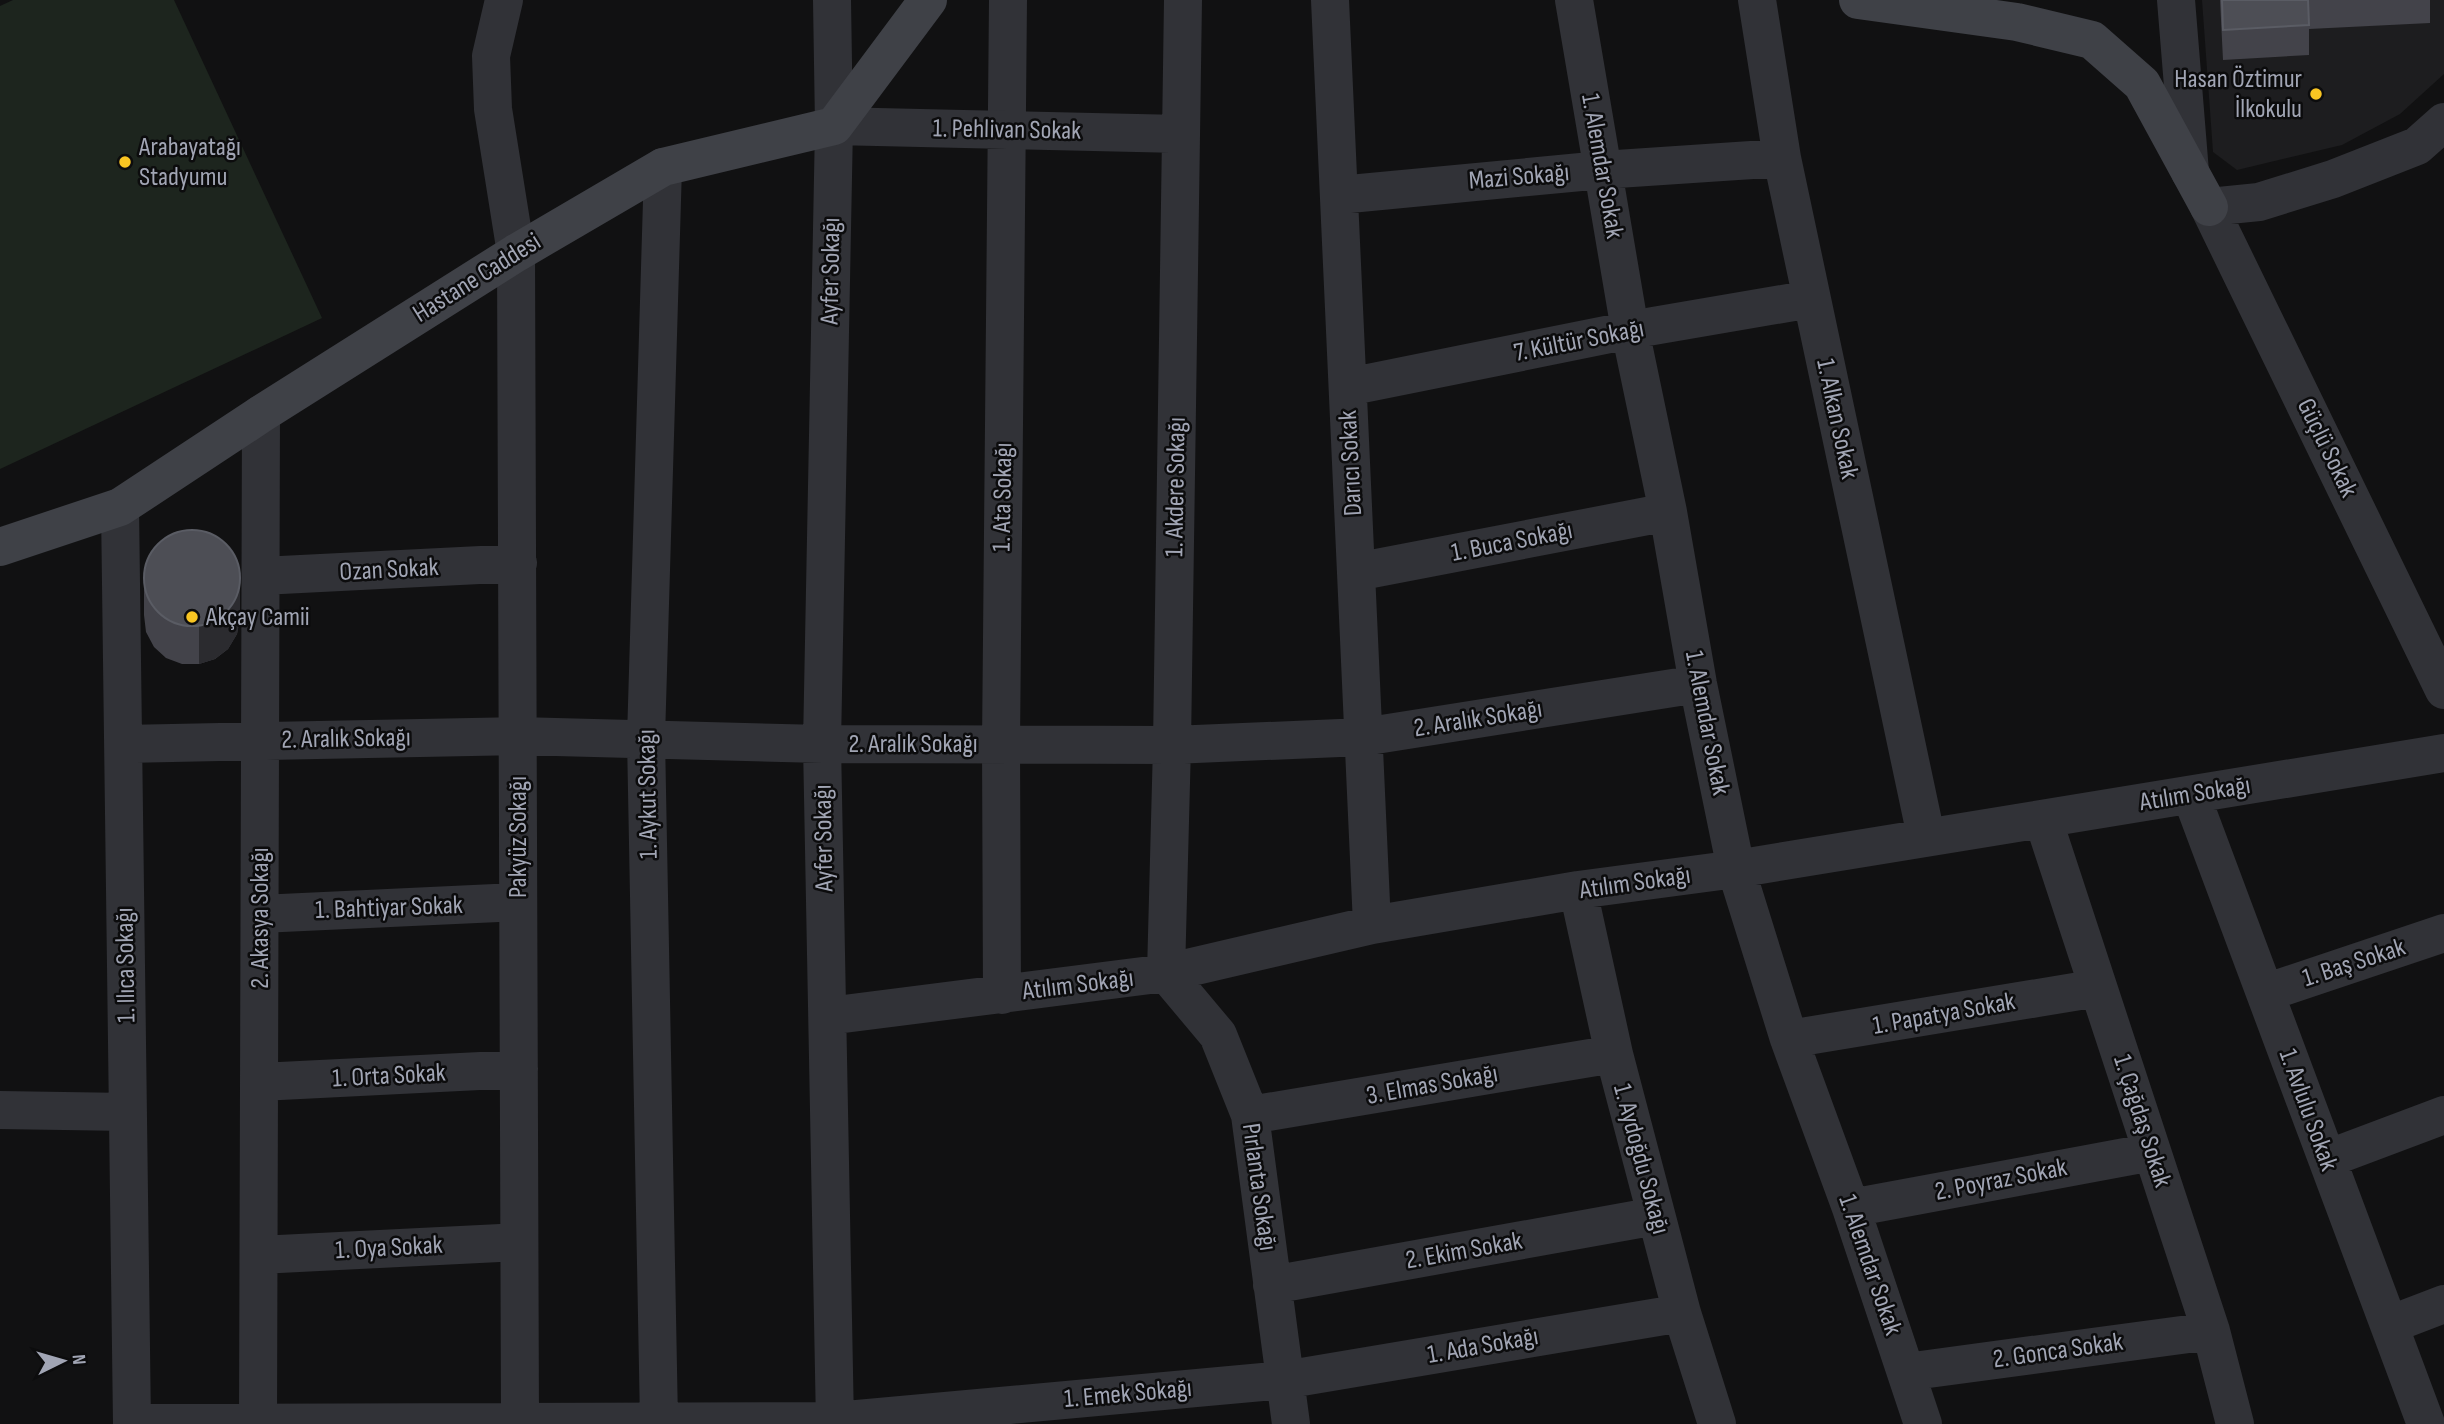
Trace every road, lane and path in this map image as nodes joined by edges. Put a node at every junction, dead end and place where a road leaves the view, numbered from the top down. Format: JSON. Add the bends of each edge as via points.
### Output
{"nodes":[{"id":1,"x":504,"y":0,"type":"edge"},
{"id":2,"x":832,"y":0,"type":"edge"},
{"id":3,"x":928,"y":0,"type":"edge"},
{"id":4,"x":1008,"y":0,"type":"edge"},
{"id":5,"x":1183,"y":0,"type":"edge"},
{"id":6,"x":1330,"y":0,"type":"edge"},
{"id":7,"x":1574,"y":0,"type":"edge"},
{"id":8,"x":1757,"y":0,"type":"edge"},
{"id":9,"x":1858,"y":0,"type":"edge"},
{"id":10,"x":2176,"y":0,"type":"edge"},
{"id":11,"x":2021,"y":11,"type":"edge"},
{"id":12,"x":2444,"y":122,"type":"edge"},
{"id":13,"x":834,"y":126,"type":"junction"},
{"id":14,"x":1006,"y":130,"type":"junction"},
{"id":15,"x":1181,"y":134,"type":"junction"},
{"id":16,"x":1782,"y":158,"type":"junction"},
{"id":17,"x":663,"y":167,"type":"junction"},
{"id":18,"x":1602,"y":170,"type":"junction"},
{"id":19,"x":2190,"y":172,"type":"junction"},
{"id":20,"x":1339,"y":195,"type":"junction"},
{"id":21,"x":2209,"y":207,"type":"junction"},
{"id":22,"x":516,"y":253,"type":"junction"},
{"id":23,"x":1811,"y":299,"type":"junction"},
{"id":24,"x":1630,"y":330,"type":"junction"},
{"id":25,"x":1348,"y":387,"type":"junction"},
{"id":26,"x":261,"y":414,"type":"junction"},
{"id":27,"x":120,"y":507,"type":"junction"},
{"id":28,"x":1668,"y":512,"type":"junction"},
{"id":29,"x":0,"y":547,"type":"edge"},
{"id":30,"x":517,"y":563,"type":"junction"},
{"id":31,"x":1356,"y":572,"type":"junction"},
{"id":32,"x":261,"y":576,"type":"junction"},
{"id":33,"x":1698,"y":684,"type":"junction"},
{"id":34,"x":2444,"y":690,"type":"edge"},
{"id":35,"x":518,"y":736,"type":"junction"},
{"id":36,"x":1363,"y":737,"type":"junction"},
{"id":37,"x":646,"y":738,"type":"junction"},
{"id":38,"x":260,"y":740,"type":"junction"},
{"id":39,"x":124,"y":744,"type":"junction"},
{"id":40,"x":822,"y":744,"type":"junction"},
{"id":41,"x":1001,"y":744,"type":"junction"},
{"id":42,"x":1172,"y":745,"type":"junction"},
{"id":43,"x":2444,"y":753,"type":"edge"},
{"id":44,"x":2191,"y":795,"type":"junction"},
{"id":45,"x":2043,"y":819,"type":"junction"},
{"id":46,"x":1927,"y":836,"type":"junction"},
{"id":47,"x":1736,"y":869,"type":"junction"},
{"id":48,"x":1578,"y":890,"type":"junction"},
{"id":49,"x":518,"y":902,"type":"junction"},
{"id":50,"x":260,"y":914,"type":"junction"},
{"id":51,"x":1372,"y":925,"type":"junction"},
{"id":52,"x":2444,"y":933,"type":"edge"},
{"id":53,"x":1166,"y":973,"type":"junction"},
{"id":54,"x":2098,"y":988,"type":"junction"},
{"id":55,"x":2265,"y":993,"type":"junction"},
{"id":56,"x":1002,"y":995,"type":"junction"},
{"id":57,"x":828,"y":1016,"type":"junction"},
{"id":58,"x":1789,"y":1040,"type":"junction"},
{"id":59,"x":1614,"y":1054,"type":"junction"},
{"id":60,"x":519,"y":1069,"type":"junction"},
{"id":61,"x":260,"y":1082,"type":"junction"},
{"id":62,"x":0,"y":1110,"type":"edge"},
{"id":63,"x":128,"y":1112,"type":"junction"},
{"id":64,"x":1250,"y":1115,"type":"junction"},
{"id":65,"x":2444,"y":1115,"type":"edge"},
{"id":66,"x":2152,"y":1152,"type":"junction"},
{"id":67,"x":2326,"y":1159,"type":"junction"},
{"id":68,"x":1851,"y":1208,"type":"junction"},
{"id":69,"x":1656,"y":1216,"type":"junction"},
{"id":70,"x":519,"y":1242,"type":"junction"},
{"id":71,"x":259,"y":1255,"type":"junction"},
{"id":72,"x":1272,"y":1285,"type":"junction"},
{"id":73,"x":2444,"y":1304,"type":"edge"},
{"id":74,"x":1682,"y":1313,"type":"junction"},
{"id":75,"x":2389,"y":1325,"type":"junction"},
{"id":76,"x":2211,"y":1331,"type":"junction"},
{"id":77,"x":1906,"y":1372,"type":"junction"},
{"id":78,"x":1284,"y":1380,"type":"junction"},
{"id":79,"x":659,"y":1421,"type":"junction"},
{"id":80,"x":258,"y":1422,"type":"edge"},
{"id":81,"x":520,"y":1422,"type":"junction"},
{"id":82,"x":835,"y":1422,"type":"edge"},
{"id":83,"x":132,"y":1423,"type":"edge"},
{"id":84,"x":384,"y":1423,"type":"edge"},
{"id":85,"x":620,"y":1423,"type":"edge"},
{"id":86,"x":1291,"y":1424,"type":"edge"},
{"id":87,"x":1717,"y":1424,"type":"edge"},
{"id":88,"x":1923,"y":1424,"type":"edge"},
{"id":89,"x":2235,"y":1424,"type":"edge"},
{"id":90,"x":2426,"y":1424,"type":"edge"}],
"edges":[{"from":1,"to":22,"type":"street","name":"Pakyüz Sokağı","via":[[491,56],[493,109]]},
{"from":2,"to":13,"type":"street","name":"Ayfer Sokağı"},
{"from":3,"to":13,"type":"main road"},
{"from":4,"to":14,"type":"street","name":"1. Ata Sokağı"},
{"from":5,"to":15,"type":"street","name":"1. Akdere Sokağı"},
{"from":6,"to":20,"type":"street","name":"Darıcı Sokak"},
{"from":7,"to":18,"type":"street","name":"1. Alemdar Sokak"},
{"from":8,"to":16,"type":"street","name":"1. Alkan Sokak"},
{"from":9,"to":11,"type":"main road"},
{"from":10,"to":19,"type":"street"},
{"from":11,"to":19,"type":"main road","via":[[2092,40],[2142,84]]},
{"from":12,"to":21,"type":"street","via":[[2417,146],[2333,179],[2259,202]]},
{"from":13,"to":14,"type":"street","name":"1. Pehlivan Sokak"},
{"from":13,"to":17,"type":"main road","name":"Hastane Caddesi"},
{"from":13,"to":40,"type":"street","name":"Ayfer Sokağı"},
{"from":14,"to":15,"type":"street","name":"1. Pehlivan Sokak"},
{"from":14,"to":41,"type":"street","name":"1. Ata Sokağı"},
{"from":15,"to":42,"type":"street","name":"1. Akdere Sokağı"},
{"from":16,"to":18,"type":"street","name":"Mazi Sokağı"},
{"from":16,"to":23,"type":"street","name":"1. Alkan Sokak"},
{"from":17,"to":22,"type":"main road","name":"Hastane Caddesi"},
{"from":17,"to":37,"type":"street","name":"1. Aykut Sokağı"},
{"from":18,"to":20,"type":"street","name":"Mazi Sokağı"},
{"from":18,"to":24,"type":"street","name":"1. Alemdar Sokak"},
{"from":19,"to":21,"type":"main road"},
{"from":20,"to":25,"type":"street","name":"Darıcı Sokak"},
{"from":21,"to":34,"type":"street","name":"Güçlü Sokak"},
{"from":22,"to":26,"type":"main road","name":"Hastane Caddesi"},
{"from":22,"to":30,"type":"street","name":"Pakyüz Sokağı"},
{"from":23,"to":24,"type":"street","name":"7. Kültür Sokağı"},
{"from":23,"to":46,"type":"street","name":"1. Alkan Sokak"},
{"from":24,"to":25,"type":"street","name":"7. Kültür Sokağı"},
{"from":24,"to":28,"type":"street","name":"1. Alemdar Sokak"},
{"from":25,"to":31,"type":"street","name":"Darıcı Sokak"},
{"from":26,"to":27,"type":"main road","name":"Hastane Caddesi"},
{"from":26,"to":32,"type":"street","name":"2. Akasya Sokağı"},
{"from":27,"to":29,"type":"main road","name":"Hastane Caddesi"},
{"from":27,"to":39,"type":"street","name":"1. Ilıca Sokağı"},
{"from":28,"to":31,"type":"street","name":"1. Buca Sokağı"},
{"from":28,"to":33,"type":"street","name":"1. Alemdar Sokak"},
{"from":30,"to":32,"type":"street","name":"Ozan Sokak"},
{"from":30,"to":35,"type":"street","name":"Pakyüz Sokağı"},
{"from":31,"to":36,"type":"street","name":"Darıcı Sokak"},
{"from":32,"to":38,"type":"street","name":"2. Akasya Sokağı"},
{"from":33,"to":36,"type":"street","name":"2. Aralık Sokağı"},
{"from":33,"to":47,"type":"street","name":"1. Alemdar Sokak"},
{"from":35,"to":37,"type":"street","name":"2. Aralık Sokağı"},
{"from":35,"to":38,"type":"street","name":"2. Aralık Sokağı"},
{"from":35,"to":49,"type":"street","name":"Pakyüz Sokağı"},
{"from":36,"to":42,"type":"street","name":"2. Aralık Sokağı"},
{"from":36,"to":51,"type":"street","name":"Darıcı Sokak"},
{"from":37,"to":40,"type":"street","name":"2. Aralık Sokağı"},
{"from":37,"to":79,"type":"street","name":"1. Aykut Sokağı"},
{"from":38,"to":39,"type":"street","name":"2. Aralık Sokağı"},
{"from":38,"to":50,"type":"street","name":"2. Akasya Sokağı"},
{"from":39,"to":63,"type":"street","name":"1. Ilıca Sokağı"},
{"from":40,"to":41,"type":"street","name":"2. Aralık Sokağı"},
{"from":40,"to":57,"type":"street","name":"Ayfer Sokağı"},
{"from":41,"to":42,"type":"street","name":"2. Aralık Sokağı"},
{"from":41,"to":56,"type":"street","name":"1. Ata Sokağı"},
{"from":42,"to":53,"type":"street","name":"1. Akdere Sokağı"},
{"from":43,"to":44,"type":"street","name":"Atılım Sokağı"},
{"from":44,"to":45,"type":"street","name":"Atılım Sokağı"},
{"from":44,"to":55,"type":"street","name":"1. Avlulu Sokak"},
{"from":45,"to":46,"type":"street","name":"Atılım Sokağı"},
{"from":45,"to":54,"type":"street","name":"1. Çağdaş Sokak"},
{"from":46,"to":47,"type":"street","name":"Atılım Sokağı"},
{"from":47,"to":48,"type":"street","name":"Atılım Sokağı"},
{"from":47,"to":58,"type":"street","name":"1. Alemdar Sokak"},
{"from":48,"to":51,"type":"street","name":"Atılım Sokağı"},
{"from":48,"to":59,"type":"street","name":"1. Aydoğdu Sokağı"},
{"from":49,"to":50,"type":"street","name":"1. Bahtiyar Sokak"},
{"from":49,"to":60,"type":"street","name":"Pakyüz Sokağı"},
{"from":50,"to":61,"type":"street","name":"2. Akasya Sokağı"},
{"from":51,"to":53,"type":"street","name":"Atılım Sokağı"},
{"from":52,"to":55,"type":"street","name":"1. Baş Sokak"},
{"from":53,"to":56,"type":"street","name":"Atılım Sokağı"},
{"from":53,"to":64,"type":"street","name":"Pırlanta Sokağı","via":[[1218,1035]]},
{"from":54,"to":58,"type":"street","name":"1. Papatya Sokak"},
{"from":54,"to":66,"type":"street","name":"1. Çağdaş Sokak"},
{"from":55,"to":67,"type":"street","name":"1. Avlulu Sokak"},
{"from":56,"to":57,"type":"street","name":"Atılım Sokağı"},
{"from":57,"to":82,"type":"street","name":"Ayfer Sokağı"},
{"from":58,"to":68,"type":"street","name":"1. Alemdar Sokak"},
{"from":59,"to":64,"type":"street","name":"3. Elmas Sokağı"},
{"from":59,"to":69,"type":"street","name":"1. Aydoğdu Sokağı"},
{"from":60,"to":61,"type":"street","name":"1. Orta Sokak"},
{"from":60,"to":70,"type":"street","name":"Pakyüz Sokağı"},
{"from":61,"to":71,"type":"street","name":"2. Akasya Sokağı"},
{"from":62,"to":63,"type":"street"},
{"from":63,"to":83,"type":"street","name":"1. Ilıca Sokağı"},
{"from":64,"to":72,"type":"street","name":"Pırlanta Sokağı"},
{"from":65,"to":67,"type":"street"},
{"from":66,"to":68,"type":"street","name":"2. Poyraz Sokak"},
{"from":66,"to":76,"type":"street","name":"1. Çağdaş Sokak"},
{"from":67,"to":75,"type":"street","name":"1. Avlulu Sokak"},
{"from":68,"to":77,"type":"street","name":"1. Alemdar Sokak"},
{"from":69,"to":72,"type":"street","name":"2. Ekim Sokak"},
{"from":69,"to":74,"type":"street","name":"1. Aydoğdu Sokağı"},
{"from":70,"to":71,"type":"street","name":"1. Oya Sokak"},
{"from":70,"to":81,"type":"street","name":"Pakyüz Sokağı"},
{"from":71,"to":80,"type":"street","name":"2. Akasya Sokağı"},
{"from":72,"to":78,"type":"street","name":"Pırlanta Sokağı"},
{"from":73,"to":75,"type":"street"},
{"from":74,"to":78,"type":"street","name":"1. Ada Sokağı"},
{"from":74,"to":87,"type":"street","name":"1. Aydoğdu Sokağı"},
{"from":75,"to":90,"type":"street","name":"1. Avlulu Sokak"},
{"from":76,"to":77,"type":"street","name":"2. Gonca Sokak"},
{"from":76,"to":89,"type":"street","name":"1. Çağdaş Sokak"},
{"from":77,"to":88,"type":"street","name":"1. Alemdar Sokak"},
{"from":78,"to":82,"type":"street","name":"1. Emek Sokağı"},
{"from":78,"to":86,"type":"street","name":"Pırlanta Sokağı"},
{"from":79,"to":82,"type":"street","name":"1. Emek Sokağı"},
{"from":79,"to":85,"type":"street","name":"1. Emek Sokağı"},
{"from":80,"to":83,"type":"street","name":"1. Emek Sokağı"},
{"from":80,"to":84,"type":"street","name":"1. Emek Sokağı"},
{"from":81,"to":84,"type":"street","name":"1. Emek Sokağı"},
{"from":81,"to":85,"type":"street","name":"1. Emek Sokağı"}]}
